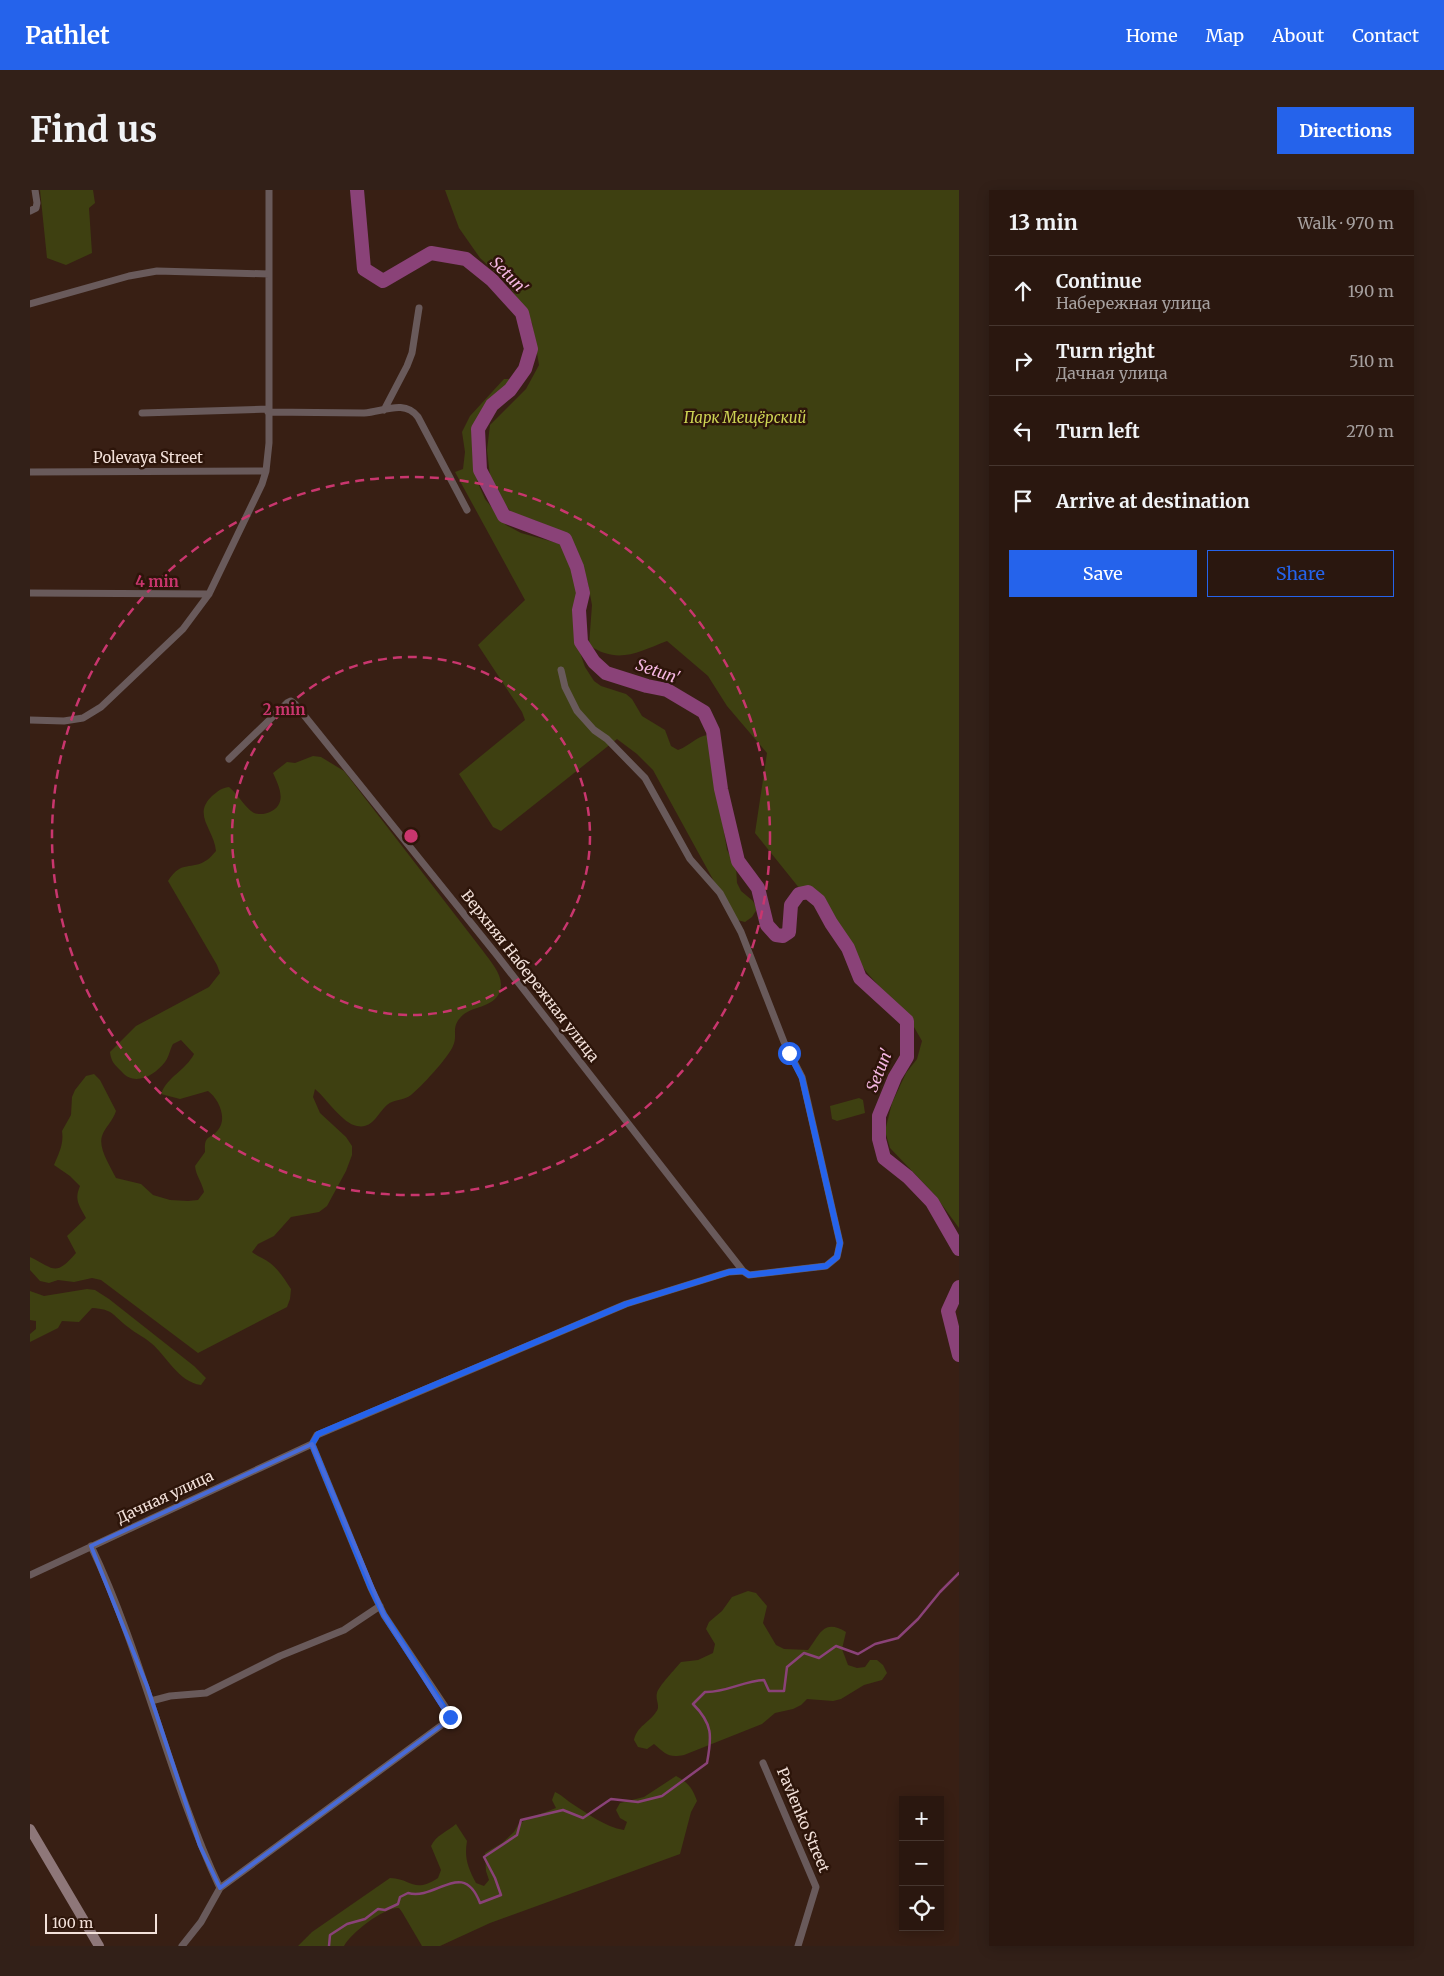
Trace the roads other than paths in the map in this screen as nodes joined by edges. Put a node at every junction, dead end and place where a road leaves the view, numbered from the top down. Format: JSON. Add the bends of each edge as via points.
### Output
{"nodes":[{"id":1,"x":35,"y":190,"type":"edge"},
{"id":2,"x":268,"y":190,"type":"edge"},
{"id":3,"x":30,"y":211,"type":"edge"},
{"id":4,"x":269,"y":274,"type":"junction"},
{"id":5,"x":30,"y":304,"type":"edge"},
{"id":6,"x":419,"y":308,"type":"dead end"},
{"id":7,"x":384,"y":410,"type":"junction"},
{"id":8,"x":268,"y":411,"type":"junction"},
{"id":9,"x":142,"y":413,"type":"dead end"},
{"id":10,"x":266,"y":471,"type":"junction"},
{"id":11,"x":30,"y":472,"type":"edge"},
{"id":12,"x":467,"y":510,"type":"dead end"},
{"id":13,"x":30,"y":593,"type":"edge"},
{"id":14,"x":209,"y":594,"type":"junction"},
{"id":15,"x":561,"y":670,"type":"dead end"},
{"id":16,"x":30,"y":720,"type":"edge"},
{"id":17,"x":229,"y":759,"type":"dead end"},
{"id":18,"x":743,"y":1271,"type":"junction"},
{"id":19,"x":312,"y":1444,"type":"junction"},
{"id":20,"x":92,"y":1546,"type":"junction"},
{"id":21,"x":30,"y":1575,"type":"edge"},
{"id":22,"x":380,"y":1606,"type":"junction"},
{"id":23,"x":151,"y":1701,"type":"junction"},
{"id":24,"x":763,"y":1763,"type":"dead end"},
{"id":25,"x":30,"y":1829,"type":"edge"},
{"id":26,"x":220,"y":1888,"type":"junction"},
{"id":27,"x":99,"y":1946,"type":"edge"},
{"id":28,"x":182,"y":1946,"type":"edge"},
{"id":29,"x":798,"y":1946,"type":"edge"}],
"edges":[{"from":1,"to":3,"type":"street","via":[[36,208]]},
{"from":2,"to":4,"type":"street"},
{"from":4,"to":5,"type":"street","via":[[157,271]]},
{"from":4,"to":8,"type":"street"},
{"from":6,"to":7,"type":"street","via":[[412,353]]},
{"from":7,"to":8,"type":"street","via":[[364,413]]},
{"from":7,"to":12,"type":"street","via":[[402,407],[414,412]]},
{"from":8,"to":9,"type":"street"},
{"from":8,"to":10,"type":"street"},
{"from":10,"to":11,"type":"street","name":"Polevaya Street"},
{"from":10,"to":14,"type":"street"},
{"from":13,"to":14,"type":"street"},
{"from":14,"to":16,"type":"street","via":[[183,629],[101,707],[83,718]]},
{"from":15,"to":18,"type":"street","via":[[577,711],[645,778],[690,859],[720,893],[741,932],[784,1042],[802,1078],[840,1243],[837,1257],[826,1266],[749,1275]]},
{"from":17,"to":18,"type":"street","name":"Верхняя Набережная улица","via":[[287,703],[295,704]]},
{"from":18,"to":19,"type":"street","via":[[729,1272],[626,1304],[318,1434]]},
{"from":19,"to":20,"type":"street","name":"Дачная улица"},
{"from":19,"to":22,"type":"street"},
{"from":20,"to":21,"type":"street","name":"Дачная улица"},
{"from":20,"to":23,"type":"street"},
{"from":22,"to":23,"type":"street","via":[[344,1630],[280,1656],[206,1693]]},
{"from":22,"to":26,"type":"street","via":[[450,1714],[450,1719]]},
{"from":23,"to":26,"type":"street","via":[[200,1846]]},
{"from":24,"to":29,"type":"street","name":"Pavlenko Street","via":[[816,1887]]},
{"from":25,"to":27,"type":"main road"},
{"from":26,"to":28,"type":"street","via":[[201,1922]]}]}
